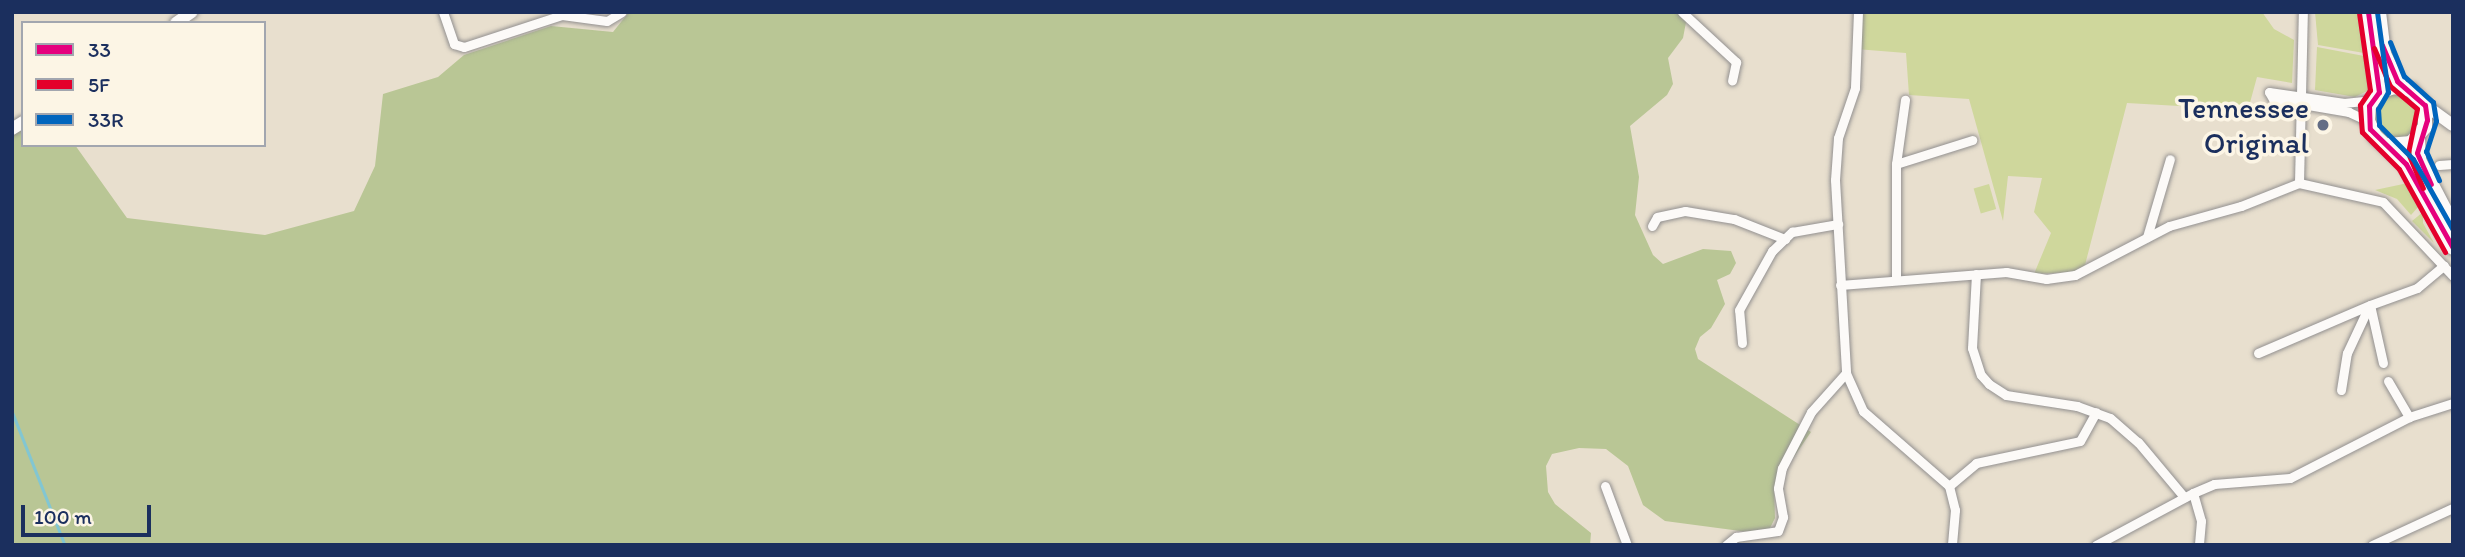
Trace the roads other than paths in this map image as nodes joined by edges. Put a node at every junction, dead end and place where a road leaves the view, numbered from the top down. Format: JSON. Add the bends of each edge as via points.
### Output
{"nodes":[{"id":1,"x":443,"y":12,"type":"edge"},
{"id":2,"x":622,"y":12,"type":"edge"},
{"id":3,"x":1682,"y":12,"type":"edge"},
{"id":4,"x":1858,"y":12,"type":"edge"},
{"id":5,"x":2303,"y":12,"type":"edge"},
{"id":6,"x":2368,"y":12,"type":"edge"},
{"id":7,"x":2379,"y":12,"type":"edge"},
{"id":8,"x":1732,"y":81,"type":"dead end"},
{"id":9,"x":2402,"y":87,"type":"junction"},
{"id":10,"x":2376,"y":96,"type":"junction"},
{"id":11,"x":1905,"y":100,"type":"dead end"},
{"id":12,"x":2305,"y":100,"type":"junction"},
{"id":13,"x":2425,"y":105,"type":"junction"},
{"id":14,"x":2368,"y":121,"type":"junction"},
{"id":15,"x":2453,"y":127,"type":"edge"},
{"id":16,"x":2420,"y":134,"type":"junction"},
{"id":17,"x":1972,"y":140,"type":"dead end"},
{"id":18,"x":2388,"y":145,"type":"junction"},
{"id":19,"x":2170,"y":159,"type":"dead end"},
{"id":20,"x":1896,"y":164,"type":"junction"},
{"id":21,"x":2453,"y":164,"type":"edge"},
{"id":22,"x":2439,"y":165,"type":"dead end"},
{"id":23,"x":2299,"y":183,"type":"junction"},
{"id":24,"x":1838,"y":224,"type":"junction"},
{"id":25,"x":2453,"y":225,"type":"edge"},
{"id":26,"x":1652,"y":226,"type":"dead end"},
{"id":27,"x":2147,"y":237,"type":"junction"},
{"id":28,"x":1785,"y":239,"type":"junction"},
{"id":29,"x":2453,"y":248,"type":"edge"},
{"id":30,"x":2444,"y":265,"type":"junction"},
{"id":31,"x":1976,"y":274,"type":"junction"},
{"id":32,"x":2453,"y":276,"type":"edge"},
{"id":33,"x":1896,"y":280,"type":"junction"},
{"id":34,"x":1840,"y":285,"type":"junction"},
{"id":35,"x":2370,"y":305,"type":"junction"},
{"id":36,"x":1742,"y":343,"type":"dead end"},
{"id":37,"x":2258,"y":353,"type":"dead end"},
{"id":38,"x":2383,"y":363,"type":"dead end"},
{"id":39,"x":1846,"y":373,"type":"junction"},
{"id":40,"x":2388,"y":382,"type":"dead end"},
{"id":41,"x":2341,"y":390,"type":"dead end"},
{"id":42,"x":2453,"y":403,"type":"edge"},
{"id":43,"x":2096,"y":412,"type":"junction"},
{"id":44,"x":2409,"y":417,"type":"junction"},
{"id":45,"x":1605,"y":486,"type":"dead end"},
{"id":46,"x":1949,"y":486,"type":"junction"},
{"id":47,"x":2188,"y":495,"type":"junction"},
{"id":48,"x":2453,"y":508,"type":"edge"},
{"id":49,"x":1628,"y":545,"type":"edge"},
{"id":50,"x":1726,"y":545,"type":"edge"},
{"id":51,"x":1952,"y":545,"type":"edge"},
{"id":52,"x":2096,"y":545,"type":"edge"},
{"id":53,"x":2199,"y":545,"type":"edge"},
{"id":54,"x":2372,"y":545,"type":"edge"}],
"edges":[{"from":1,"to":2,"type":"street","via":[[454,44],[464,47],[562,15],[607,21]]},
{"from":3,"to":8,"type":"street","via":[[1735,62]]},
{"from":4,"to":24,"type":"street","via":[[1855,88],[1836,156]]},
{"from":5,"to":12,"type":"street"},
{"from":6,"to":10,"type":"main road"},
{"from":7,"to":9,"type":"main road","via":[[2384,54]]},
{"from":9,"to":10,"type":"main road"},
{"from":9,"to":13,"type":"main road"},
{"from":10,"to":12,"type":"street","via":[[2344,103]]},
{"from":10,"to":14,"type":"main road"},
{"from":11,"to":20,"type":"street"},
{"from":12,"to":14,"type":"street"},
{"from":12,"to":23,"type":"street"},
{"from":13,"to":15,"type":"street"},
{"from":13,"to":16,"type":"main road"},
{"from":14,"to":18,"type":"main road","via":[[2375,136]]},
{"from":15,"to":16,"type":"street"},
{"from":16,"to":18,"type":"main road","via":[[2404,145]]},
{"from":16,"to":25,"type":"main road","via":[[2419,160]]},
{"from":17,"to":20,"type":"street"},
{"from":18,"to":29,"type":"main road","via":[[2406,164]]},
{"from":19,"to":27,"type":"street"},
{"from":20,"to":33,"type":"street"},
{"from":21,"to":22,"type":"street"},
{"from":23,"to":27,"type":"street","via":[[2241,206],[2200,214]]},
{"from":23,"to":30,"type":"street","via":[[2383,202]]},
{"from":24,"to":28,"type":"street","via":[[1792,232]]},
{"from":24,"to":34,"type":"street"},
{"from":26,"to":28,"type":"street","via":[[1657,217],[1685,211],[1734,219]]},
{"from":27,"to":31,"type":"street","via":[[2075,275],[2046,279],[2006,272]]},
{"from":28,"to":36,"type":"street","via":[[1748,288],[1737,323]]},
{"from":30,"to":32,"type":"street"},
{"from":30,"to":35,"type":"street","via":[[2417,288]]},
{"from":31,"to":33,"type":"street"},
{"from":31,"to":43,"type":"street","via":[[1972,348],[1981,374],[2006,395]]},
{"from":33,"to":34,"type":"street"},
{"from":34,"to":39,"type":"street"},
{"from":35,"to":37,"type":"street"},
{"from":35,"to":38,"type":"street"},
{"from":35,"to":41,"type":"street","via":[[2352,336]]},
{"from":39,"to":46,"type":"street","via":[[1863,411]]},
{"from":39,"to":50,"type":"street","via":[[1811,412],[1782,468],[1778,488],[1783,517],[1778,531],[1736,537]]},
{"from":40,"to":44,"type":"street"},
{"from":42,"to":44,"type":"street"},
{"from":43,"to":46,"type":"street","via":[[2080,440],[1976,463]]},
{"from":43,"to":47,"type":"street","via":[[2122,426]]},
{"from":44,"to":47,"type":"street","via":[[2290,478],[2214,484]]},
{"from":45,"to":49,"type":"street"},
{"from":46,"to":51,"type":"street","via":[[1955,510]]},
{"from":47,"to":52,"type":"street"},
{"from":47,"to":53,"type":"street","via":[[2201,521]]},
{"from":48,"to":54,"type":"street"}]}
